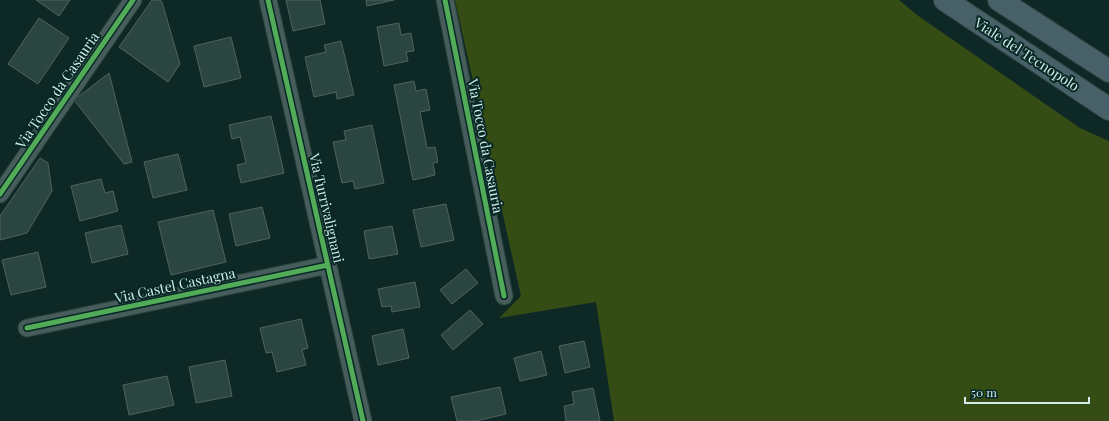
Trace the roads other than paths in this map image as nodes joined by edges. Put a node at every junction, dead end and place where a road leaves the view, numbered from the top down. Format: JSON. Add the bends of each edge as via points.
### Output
{"nodes":[{"id":1,"x":133,"y":0,"type":"edge"},
{"id":2,"x":268,"y":0,"type":"edge"},
{"id":3,"x":444,"y":0,"type":"edge"},
{"id":4,"x":945,"y":0,"type":"edge"},
{"id":5,"x":999,"y":0,"type":"edge"},
{"id":6,"x":1109,"y":71,"type":"edge"},
{"id":7,"x":1109,"y":108,"type":"edge"},
{"id":8,"x":0,"y":194,"type":"edge"},
{"id":9,"x":328,"y":265,"type":"junction"},
{"id":10,"x":504,"y":296,"type":"dead end"},
{"id":11,"x":27,"y":328,"type":"dead end"},
{"id":12,"x":363,"y":421,"type":"edge"}],
"edges":[{"from":1,"to":8,"type":"street","name":"Via Tocco da Casauria"},
{"from":2,"to":9,"type":"street","name":"Via Turrivalignani"},
{"from":3,"to":10,"type":"street","name":"Via Tocco da Casauria"},
{"from":4,"to":7,"type":"highway","name":"Viale del Tecnopolo"},
{"from":5,"to":6,"type":"highway"},
{"from":9,"to":11,"type":"street","name":"Via Castel Castagna"},
{"from":9,"to":12,"type":"street","name":"Via Turrivalignani"}]}
